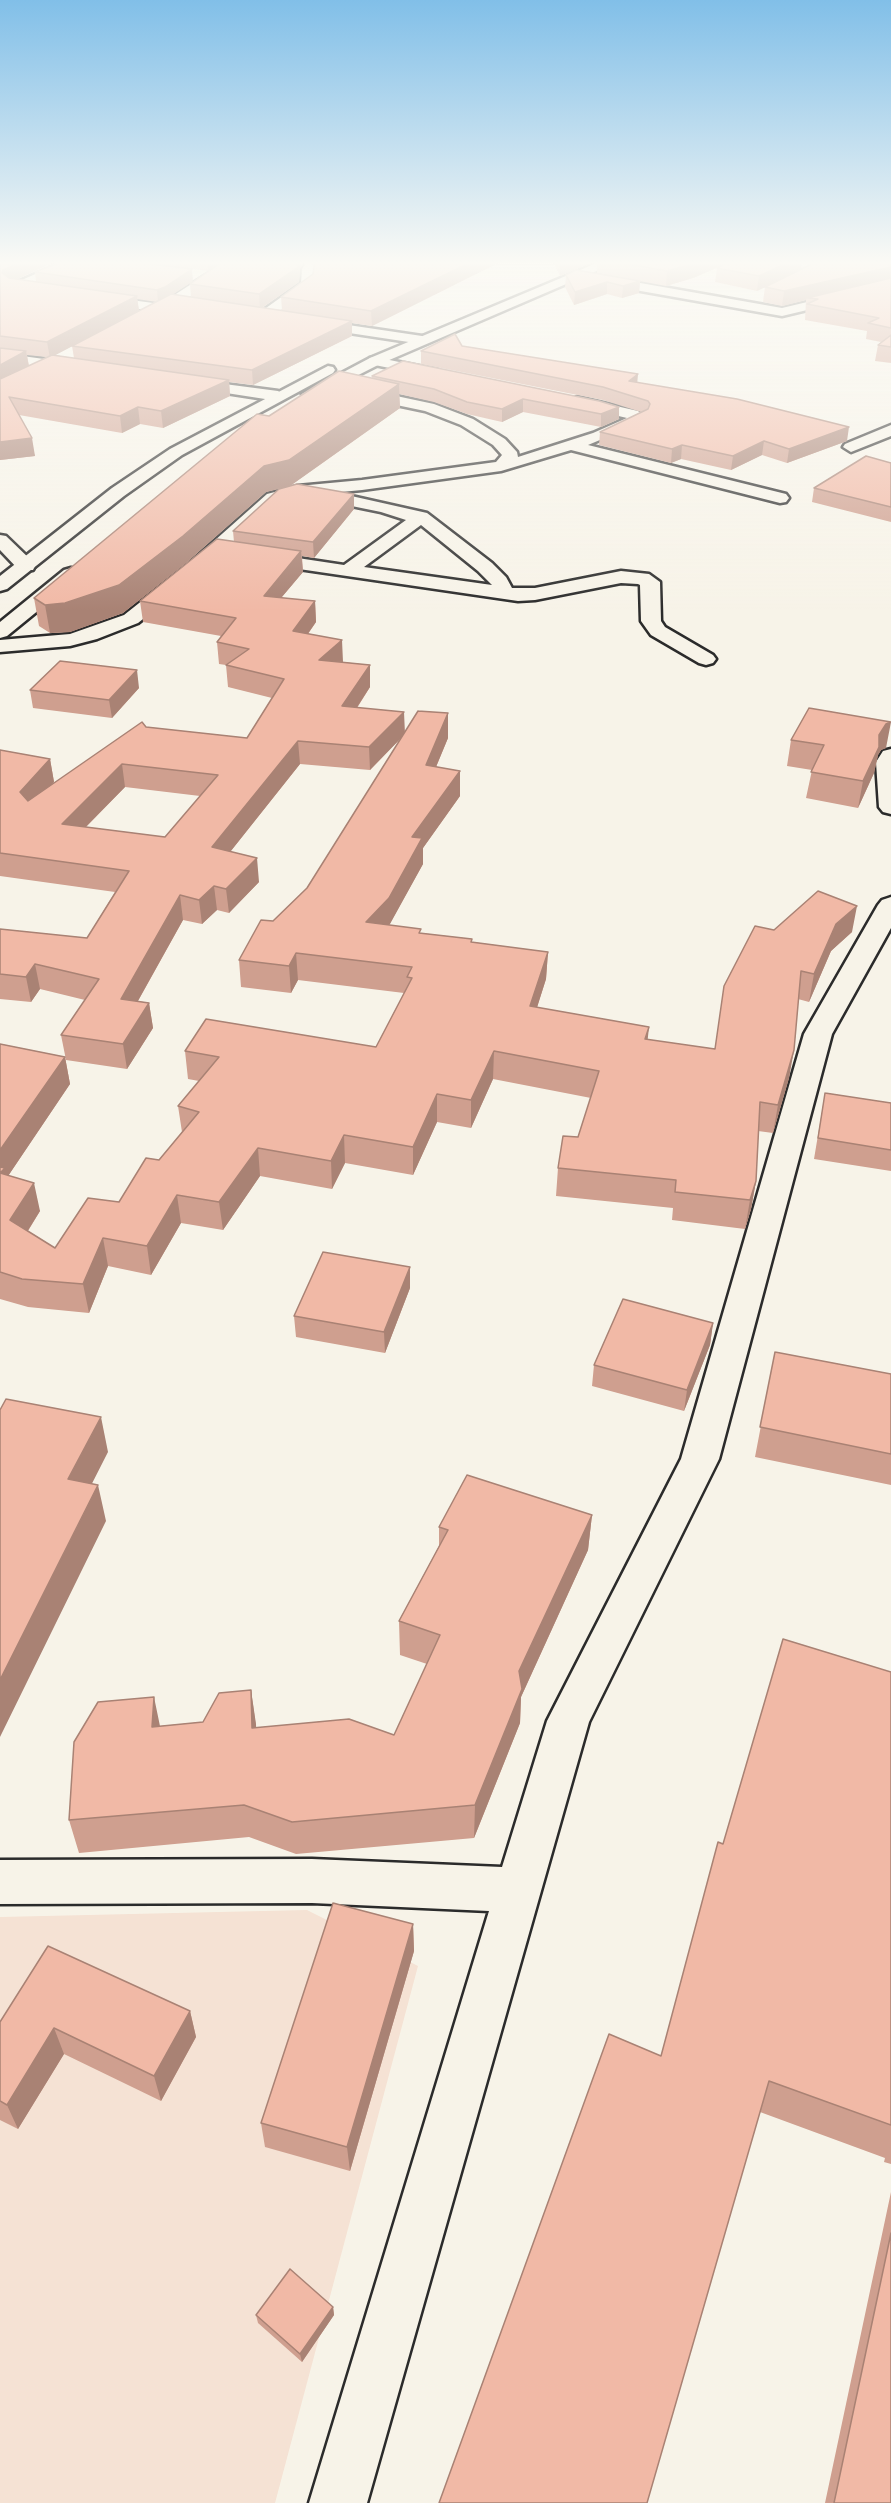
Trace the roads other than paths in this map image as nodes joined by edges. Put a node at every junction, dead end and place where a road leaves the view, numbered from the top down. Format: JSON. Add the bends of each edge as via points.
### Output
{"nodes":[{"id":1,"x":315,"y":377,"type":"edge"},
{"id":2,"x":344,"y":377,"type":"edge"},
{"id":3,"x":172,"y":381,"type":"edge"},
{"id":4,"x":326,"y":386,"type":"junction"},
{"id":5,"x":278,"y":396,"type":"junction"},
{"id":6,"x":556,"y":398,"type":"edge"},
{"id":7,"x":891,"y":430,"type":"edge"},
{"id":8,"x":245,"y":433,"type":"edge"},
{"id":9,"x":570,"y":445,"type":"junction"},
{"id":10,"x":851,"y":447,"type":"dead end"},
{"id":11,"x":501,"y":466,"type":"junction"},
{"id":12,"x":298,"y":491,"type":"junction"},
{"id":13,"x":780,"y":498,"type":"dead end"},
{"id":14,"x":422,"y":517,"type":"junction"},
{"id":15,"x":0,"y":540,"type":"edge"},
{"id":16,"x":214,"y":551,"type":"junction"},
{"id":17,"x":469,"y":553,"type":"junction"},
{"id":18,"x":83,"y":564,"type":"edge"},
{"id":19,"x":26,"y":566,"type":"junction"},
{"id":20,"x":347,"y":571,"type":"junction"},
{"id":21,"x":434,"y":584,"type":"junction"},
{"id":22,"x":0,"y":585,"type":"edge"},
{"id":23,"x":505,"y":593,"type":"junction"},
{"id":24,"x":0,"y":632,"type":"edge"},
{"id":25,"x":0,"y":646,"type":"edge"},
{"id":26,"x":706,"y":659,"type":"dead end"},
{"id":27,"x":890,"y":760,"type":"edge"},
{"id":28,"x":891,"y":807,"type":"edge"},
{"id":29,"x":891,"y":905,"type":"edge"},
{"id":30,"x":0,"y":1882,"type":"edge"},
{"id":31,"x":518,"y":1890,"type":"junction"},
{"id":32,"x":338,"y":2503,"type":"edge"}],
"edges":[{"from":1,"to":5,"type":"street"},
{"from":2,"to":4,"type":"street"},
{"from":3,"to":5,"type":"street"},
{"from":4,"to":8,"type":"street"},
{"from":4,"to":11,"type":"street","via":[[429,407],[467,422],[499,442],[511,455]]},
{"from":5,"to":19,"type":"street","via":[[149,469]]},
{"from":6,"to":9,"type":"street","via":[[639,418]]},
{"from":7,"to":10,"type":"street"},
{"from":9,"to":11,"type":"street"},
{"from":9,"to":13,"type":"street"},
{"from":11,"to":12,"type":"street"},
{"from":12,"to":14,"type":"street"},
{"from":12,"to":16,"type":"street","via":[[273,498]]},
{"from":14,"to":17,"type":"street"},
{"from":14,"to":20,"type":"street"},
{"from":15,"to":19,"type":"street"},
{"from":16,"to":20,"type":"street"},
{"from":16,"to":25,"type":"street","via":[[131,619],[70,640]]},
{"from":17,"to":21,"type":"street"},
{"from":17,"to":23,"type":"street","via":[[499,580]]},
{"from":18,"to":24,"type":"street"},
{"from":19,"to":22,"type":"street"},
{"from":20,"to":21,"type":"street"},
{"from":21,"to":23,"type":"street"},
{"from":23,"to":26,"type":"street","via":[[535,594],[621,577],[642,578],[650,582],[651,621],[658,631]]},
{"from":27,"to":28,"type":"street"},
{"from":29,"to":31,"type":"street","via":[[818,1034],[700,1459],[568,1721]]},
{"from":30,"to":31,"type":"street","via":[[312,1881]]},
{"from":31,"to":32,"type":"street"}]}
